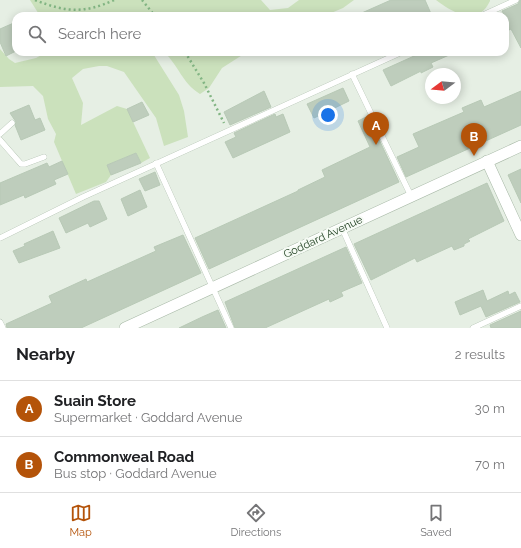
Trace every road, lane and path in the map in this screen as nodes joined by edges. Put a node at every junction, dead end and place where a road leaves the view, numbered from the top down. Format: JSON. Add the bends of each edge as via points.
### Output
{"nodes":[{"id":1,"x":35,"y":0,"type":"edge"},
{"id":2,"x":114,"y":0,"type":"edge"},
{"id":3,"x":142,"y":0,"type":"edge"},
{"id":4,"x":516,"y":0,"type":"edge"},
{"id":5,"x":152,"y":12,"type":"edge"},
{"id":6,"x":490,"y":12,"type":"edge"},
{"id":7,"x":187,"y":56,"type":"edge"},
{"id":8,"x":393,"y":56,"type":"edge"},
{"id":9,"x":352,"y":74,"type":"junction"},
{"id":10,"x":12,"y":123,"type":"dead end"},
{"id":11,"x":229,"y":132,"type":"junction"},
{"id":12,"x":0,"y":134,"type":"edge"},
{"id":13,"x":0,"y":140,"type":"edge"},
{"id":14,"x":521,"y":146,"type":"edge"},
{"id":15,"x":44,"y":157,"type":"dead end"},
{"id":16,"x":487,"y":161,"type":"junction"},
{"id":17,"x":156,"y":163,"type":"junction"},
{"id":18,"x":411,"y":196,"type":"junction"},
{"id":19,"x":342,"y":228,"type":"junction"},
{"id":20,"x":521,"y":235,"type":"edge"},
{"id":21,"x":0,"y":238,"type":"edge"},
{"id":22,"x":213,"y":288,"type":"junction"},
{"id":23,"x":521,"y":306,"type":"edge"},
{"id":24,"x":0,"y":322,"type":"edge"},
{"id":25,"x":3,"y":328,"type":"edge"},
{"id":26,"x":125,"y":328,"type":"edge"},
{"id":27,"x":231,"y":328,"type":"edge"},
{"id":28,"x":387,"y":328,"type":"edge"},
{"id":29,"x":473,"y":328,"type":"edge"}],
"edges":[{"from":1,"to":2,"type":"path","via":[[70,11],[101,6]]},
{"from":3,"to":5,"type":"path"},
{"from":4,"to":6,"type":"lane"},
{"from":7,"to":11,"type":"path"},
{"from":8,"to":9,"type":"lane"},
{"from":9,"to":11,"type":"lane"},
{"from":9,"to":18,"type":"lane"},
{"from":10,"to":12,"type":"lane"},
{"from":11,"to":17,"type":"lane"},
{"from":13,"to":15,"type":"lane","via":[[21,164]]},
{"from":14,"to":16,"type":"street","name":"Goddard Avenue"},
{"from":16,"to":18,"type":"street","name":"Goddard Avenue"},
{"from":16,"to":20,"type":"street"},
{"from":17,"to":21,"type":"lane"},
{"from":17,"to":22,"type":"lane"},
{"from":18,"to":19,"type":"street","name":"Goddard Avenue"},
{"from":19,"to":22,"type":"street","name":"Goddard Avenue"},
{"from":19,"to":28,"type":"lane"},
{"from":22,"to":26,"type":"street","name":"Goddard Avenue"},
{"from":22,"to":27,"type":"lane"},
{"from":23,"to":29,"type":"lane"},
{"from":24,"to":25,"type":"lane"}]}
